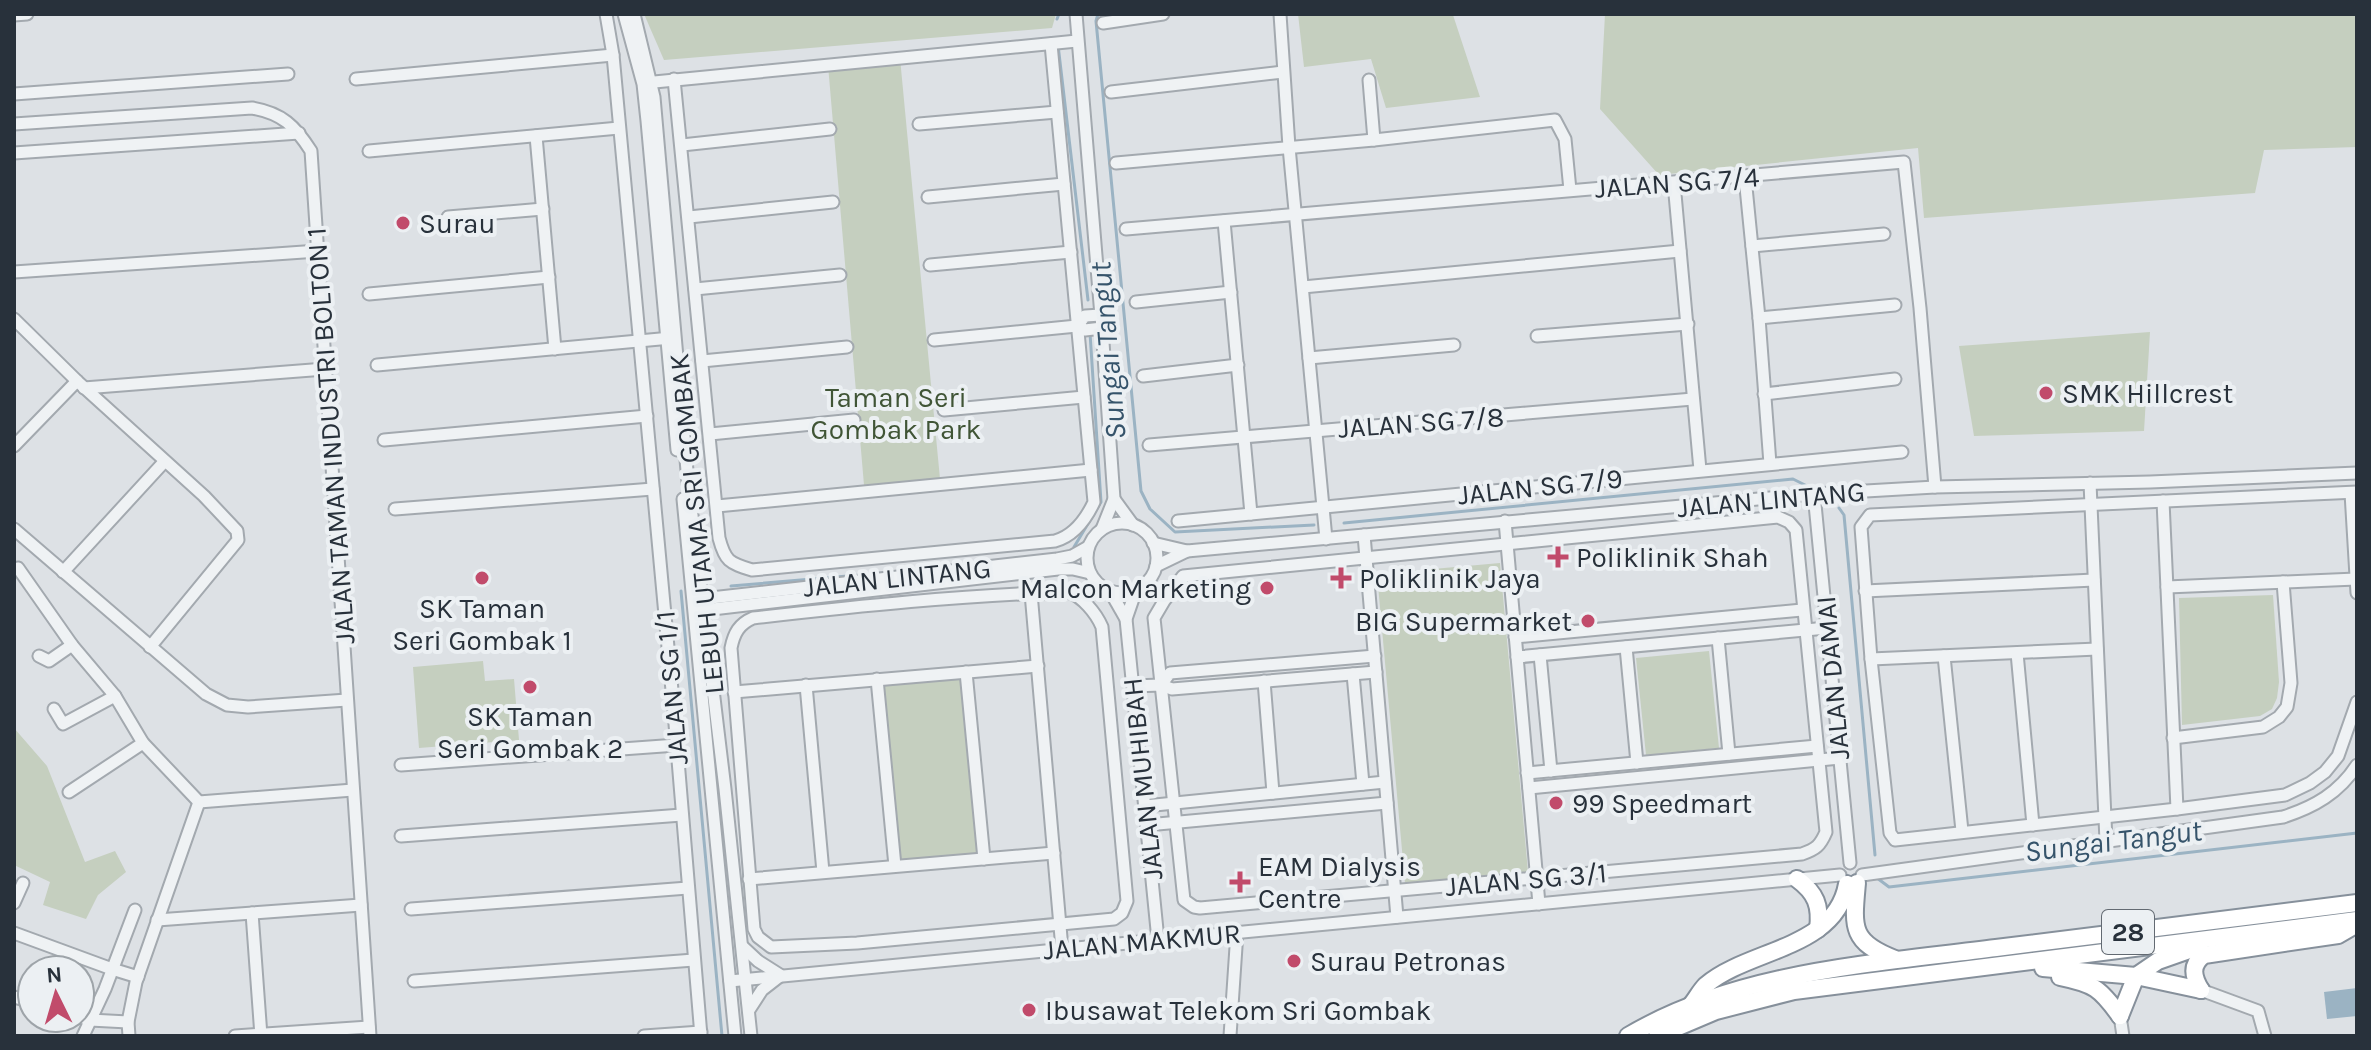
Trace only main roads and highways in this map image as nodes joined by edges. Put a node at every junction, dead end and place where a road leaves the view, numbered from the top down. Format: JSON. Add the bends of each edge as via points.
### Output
{"nodes":[{"id":1,"x":1797,"y":879,"type":"road end"},
{"id":2,"x":2357,"y":903,"type":"edge"},
{"id":3,"x":2357,"y":922,"type":"edge"},
{"id":4,"x":1818,"y":929,"type":"junction"},
{"id":5,"x":2219,"y":938,"type":"junction"},
{"id":6,"x":1899,"y":961,"type":"junction"},
{"id":7,"x":2002,"y":965,"type":"junction"},
{"id":8,"x":2136,"y":976,"type":"junction"},
{"id":9,"x":1690,"y":1006,"type":"junction"},
{"id":10,"x":1628,"y":1036,"type":"edge"},
{"id":11,"x":1657,"y":1036,"type":"edge"}],
"edges":[{"from":1,"to":4,"type":"highway","via":[[1815,895]]},
{"from":2,"to":6,"type":"highway","number":"28"},
{"from":3,"to":5,"type":"highway","number":"28"},
{"from":3,"to":8,"type":"highway","via":[[2338,935],[2204,955],[2194,971],[2201,990]]},
{"from":4,"to":6,"type":"highway","via":[[1845,900],[1852,879],[1859,936],[1876,952]]},
{"from":4,"to":9,"type":"highway","via":[[1731,969],[1705,986]]},
{"from":5,"to":7,"type":"highway","number":"28"},
{"from":5,"to":8,"type":"highway","via":[[2158,961]]},
{"from":6,"to":9,"type":"highway","number":"28","via":[[1792,976]]},
{"from":7,"to":8,"type":"highway"},
{"from":7,"to":8,"type":"highway","via":[[2083,982],[2100,990],[2120,1016]]},
{"from":7,"to":11,"type":"highway","number":"28","via":[[1794,991],[1716,1011]]},
{"from":9,"to":10,"type":"highway","number":"28"}]}
